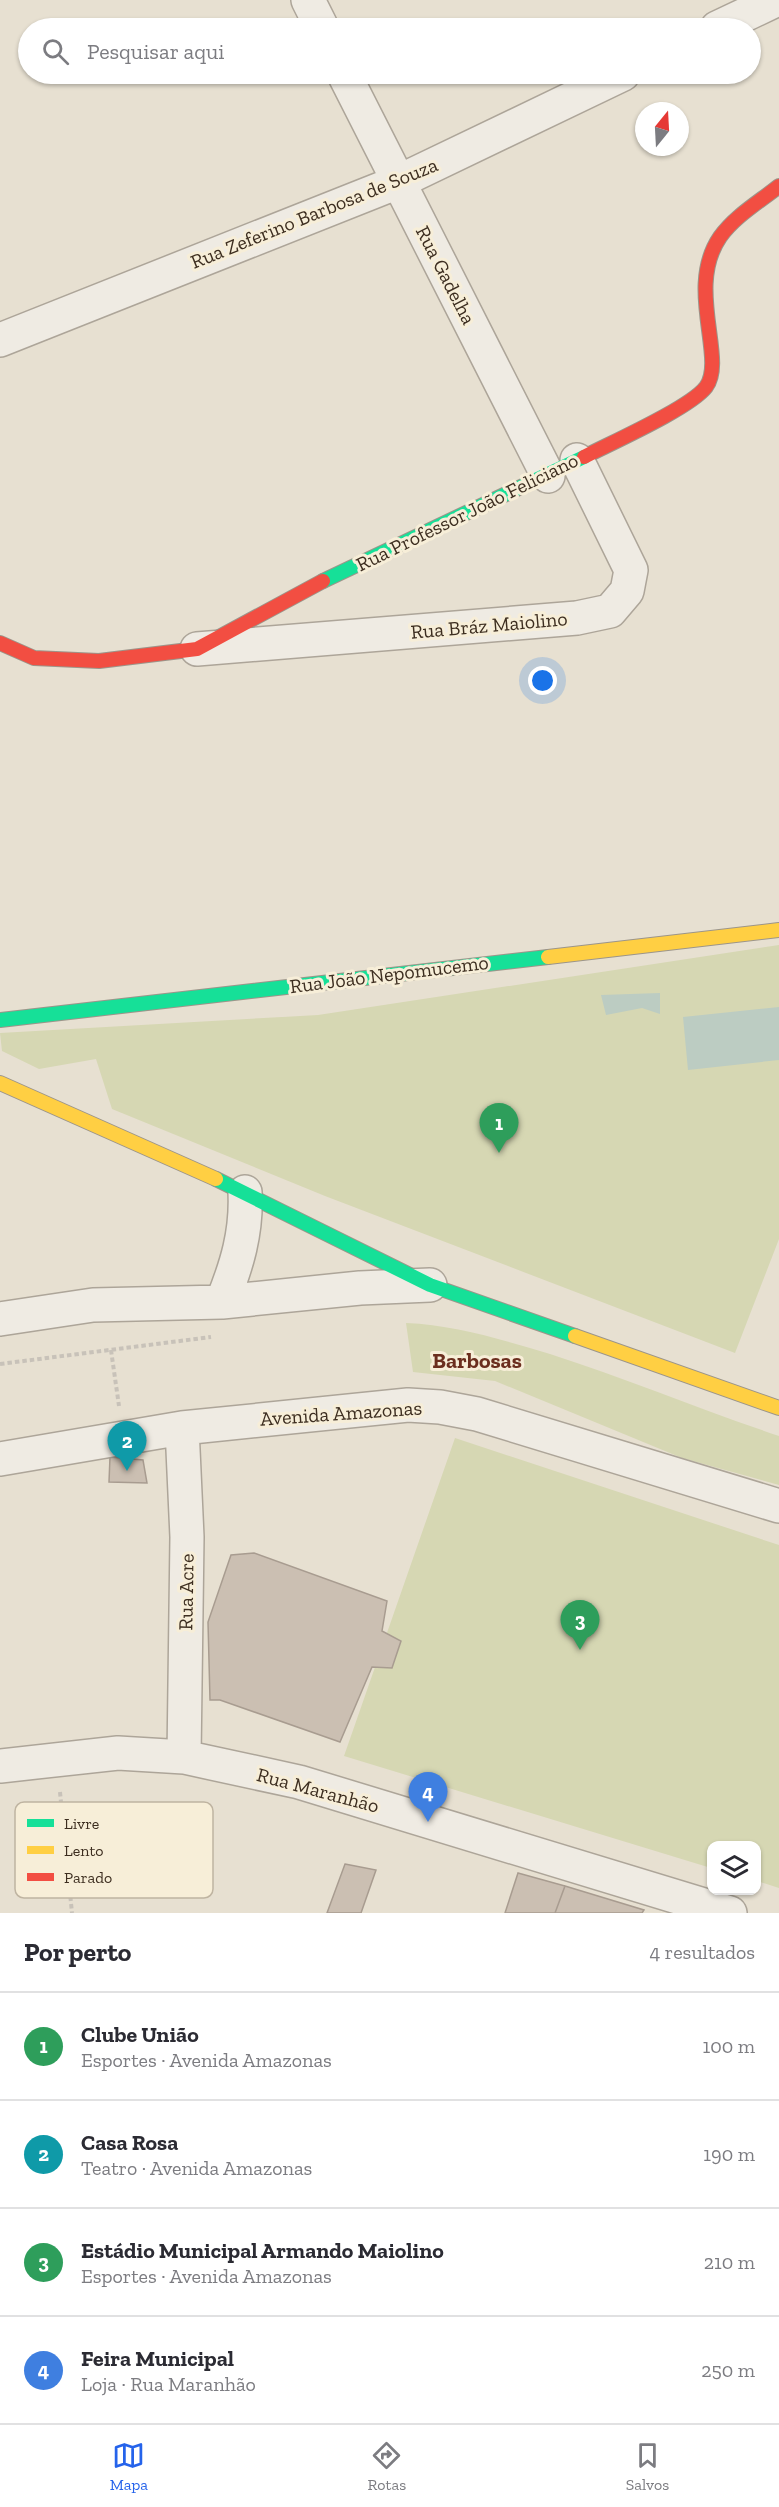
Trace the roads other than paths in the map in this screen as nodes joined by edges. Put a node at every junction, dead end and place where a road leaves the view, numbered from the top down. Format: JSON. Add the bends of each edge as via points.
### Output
{"nodes":[{"id":1,"x":308,"y":0,"type":"edge"},
{"id":2,"x":776,"y":0,"type":"edge"},
{"id":3,"x":317,"y":18,"type":"edge"},
{"id":4,"x":738,"y":18,"type":"edge"},
{"id":5,"x":349,"y":84,"type":"edge"},
{"id":6,"x":602,"y":84,"type":"edge"},
{"id":7,"x":398,"y":182,"type":"junction"},
{"id":8,"x":779,"y":186,"type":"edge"},
{"id":9,"x":0,"y":340,"type":"edge"},
{"id":10,"x":577,"y":460,"type":"junction"},
{"id":11,"x":548,"y":476,"type":"junction"},
{"id":12,"x":0,"y":643,"type":"edge"},
{"id":13,"x":197,"y":649,"type":"junction"},
{"id":14,"x":779,"y":930,"type":"edge"},
{"id":15,"x":0,"y":1020,"type":"edge"},
{"id":16,"x":0,"y":1083,"type":"edge"},
{"id":17,"x":244,"y":1192,"type":"junction"},
{"id":18,"x":430,"y":1285,"type":"junction"},
{"id":19,"x":222,"y":1302,"type":"junction"},
{"id":20,"x":0,"y":1319,"type":"edge"},
{"id":21,"x":779,"y":1408,"type":"edge"},
{"id":22,"x":182,"y":1428,"type":"junction"},
{"id":23,"x":0,"y":1459,"type":"edge"},
{"id":24,"x":779,"y":1506,"type":"edge"},
{"id":25,"x":184,"y":1757,"type":"junction"},
{"id":26,"x":0,"y":1766,"type":"edge"},
{"id":27,"x":730,"y":1913,"type":"edge"}],
"edges":[{"from":1,"to":3,"type":"street"},
{"from":2,"to":4,"type":"street"},
{"from":5,"to":7,"type":"street","name":"Rua Gadelha"},
{"from":6,"to":7,"type":"street","name":"Rua Zeferino Barbosa de Souza"},
{"from":7,"to":9,"type":"street","name":"Rua Zeferino Barbosa de Souza"},
{"from":7,"to":11,"type":"street","name":"Rua Gadelha"},
{"from":8,"to":10,"type":"street","name":"Rua Professor João Feliciano","via":[[720,236],[707,260],[704,286],[713,372],[704,391]]},
{"from":10,"to":11,"type":"street","name":"Rua Professor João Feliciano"},
{"from":10,"to":13,"type":"street","name":"Rua Bráz Maiolino","via":[[631,570],[627,591],[610,611],[577,618]]},
{"from":11,"to":13,"type":"street","name":"Rua Professor João Feliciano","via":[[294,594]]},
{"from":12,"to":13,"type":"street","name":"Rua Professor João Feliciano","via":[[34,658],[99,661]]},
{"from":14,"to":15,"type":"street","name":"Rua João Nepomucemo"},
{"from":16,"to":17,"type":"street"},
{"from":17,"to":18,"type":"street"},
{"from":17,"to":19,"type":"street","via":[[245,1222],[240,1251]]},
{"from":18,"to":19,"type":"street"},
{"from":18,"to":21,"type":"street"},
{"from":19,"to":20,"type":"street","via":[[93,1305]]},
{"from":22,"to":23,"type":"street","name":"Avenida Amazonas"},
{"from":22,"to":24,"type":"street","name":"Avenida Amazonas","via":[[408,1405],[440,1407],[477,1414]]},
{"from":22,"to":25,"type":"street","name":"Rua Acre","via":[[187,1537]]},
{"from":25,"to":26,"type":"street","name":"Rua Maranhão","via":[[118,1753]]},
{"from":25,"to":27,"type":"street","name":"Rua Maranhão","via":[[299,1782]]}]}
